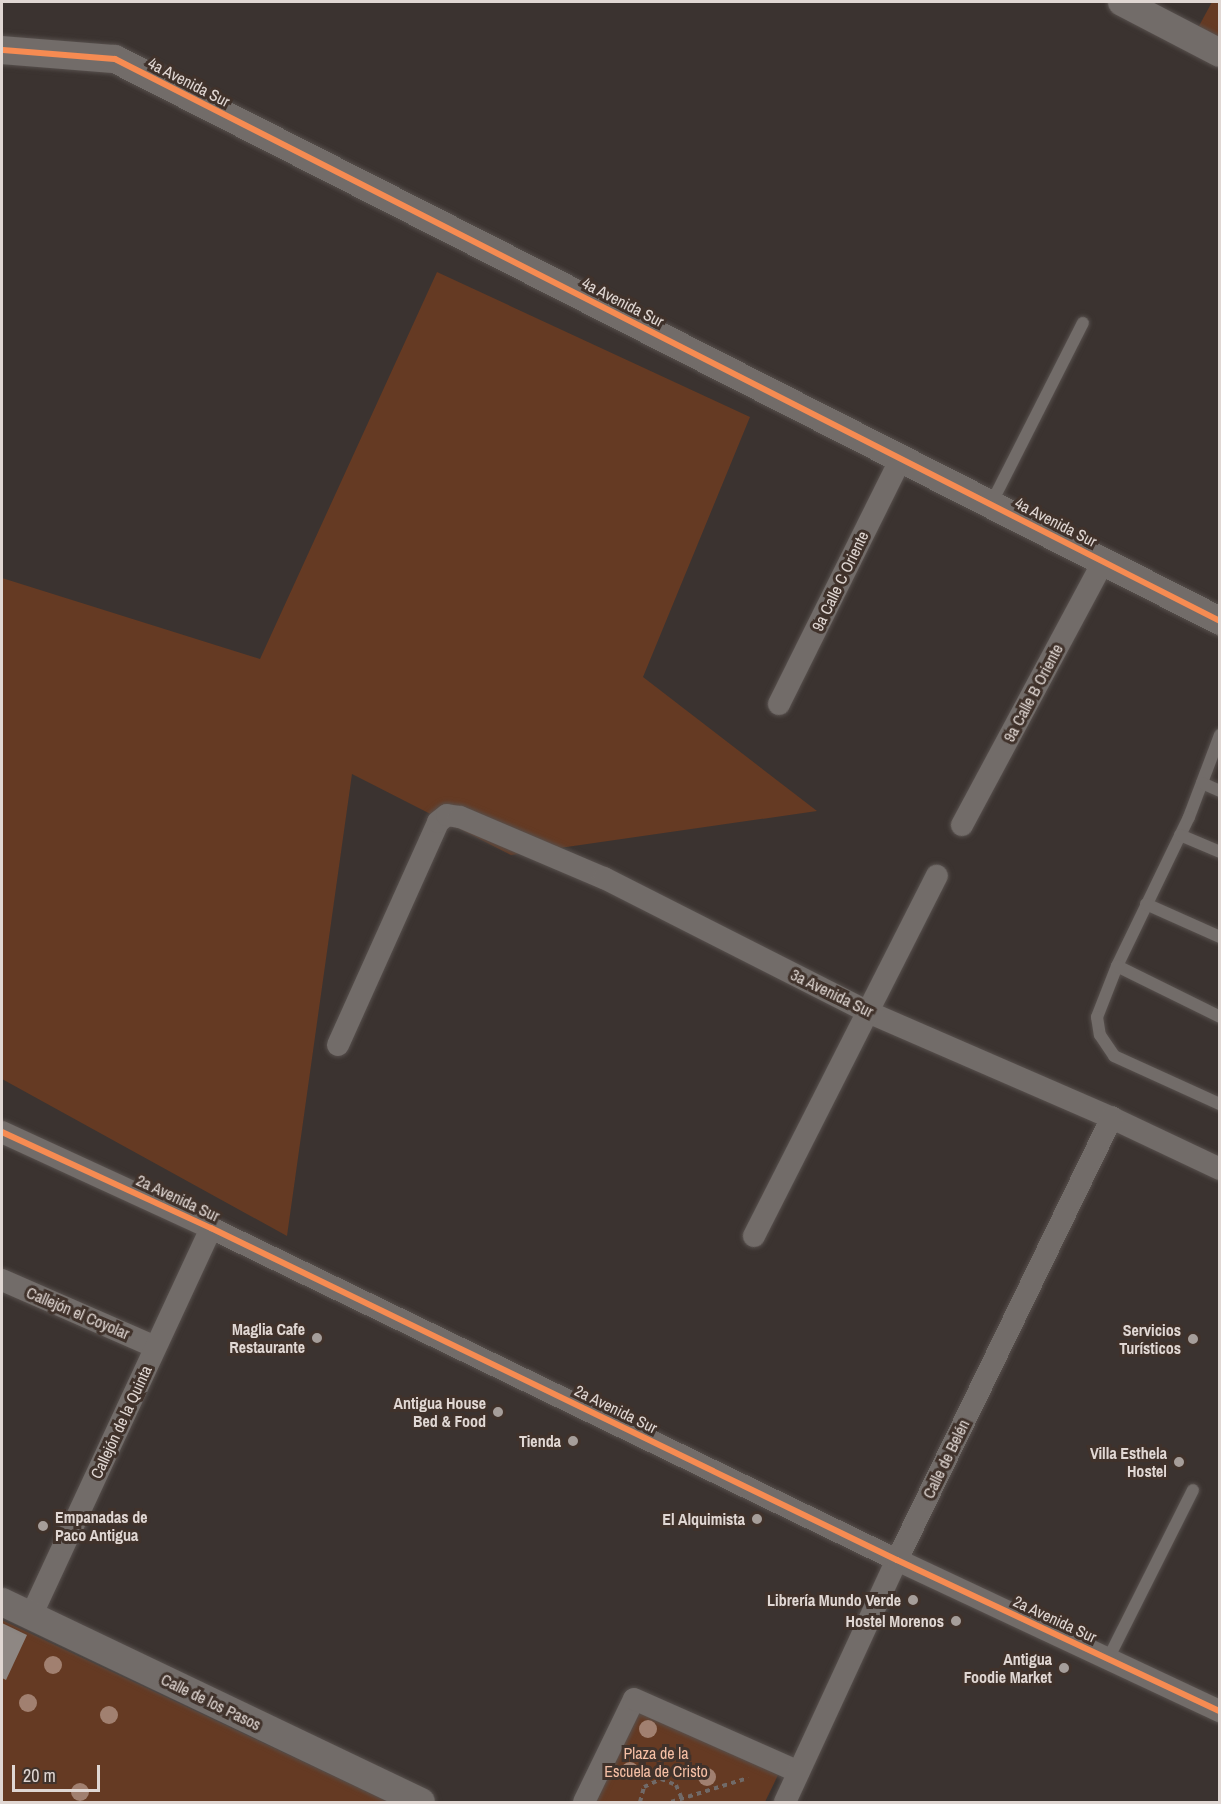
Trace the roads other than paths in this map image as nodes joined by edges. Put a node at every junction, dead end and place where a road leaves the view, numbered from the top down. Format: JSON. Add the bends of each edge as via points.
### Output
{"nodes":[{"id":1,"x":1122,"y":2,"type":"edge"},
{"id":2,"x":2,"y":50,"type":"edge"},
{"id":3,"x":1220,"y":53,"type":"edge"},
{"id":4,"x":1083,"y":322,"type":"dead end"},
{"id":5,"x":901,"y":458,"type":"junction"},
{"id":6,"x":991,"y":504,"type":"junction"},
{"id":7,"x":1103,"y":562,"type":"junction"},
{"id":8,"x":1220,"y":621,"type":"edge"},
{"id":9,"x":779,"y":704,"type":"dead end"},
{"id":10,"x":1220,"y":735,"type":"edge"},
{"id":11,"x":1202,"y":783,"type":"junction"},
{"id":12,"x":1220,"y":791,"type":"edge"},
{"id":13,"x":962,"y":825,"type":"dead end"},
{"id":14,"x":1180,"y":835,"type":"junction"},
{"id":15,"x":1220,"y":852,"type":"edge"},
{"id":16,"x":937,"y":876,"type":"dead end"},
{"id":17,"x":1146,"y":904,"type":"junction"},
{"id":18,"x":1220,"y":937,"type":"edge"},
{"id":19,"x":1117,"y":966,"type":"junction"},
{"id":20,"x":868,"y":1012,"type":"junction"},
{"id":21,"x":1220,"y":1017,"type":"edge"},
{"id":22,"x":338,"y":1045,"type":"dead end"},
{"id":23,"x":1220,"y":1104,"type":"edge"},
{"id":24,"x":1112,"y":1118,"type":"junction"},
{"id":25,"x":2,"y":1132,"type":"edge"},
{"id":26,"x":1220,"y":1169,"type":"edge"},
{"id":27,"x":211,"y":1228,"type":"junction"},
{"id":28,"x":754,"y":1236,"type":"dead end"},
{"id":29,"x":2,"y":1280,"type":"edge"},
{"id":30,"x":155,"y":1347,"type":"junction"},
{"id":31,"x":1192,"y":1490,"type":"dead end"},
{"id":32,"x":897,"y":1560,"type":"junction"},
{"id":33,"x":2,"y":1602,"type":"edge"},
{"id":34,"x":31,"y":1616,"type":"junction"},
{"id":35,"x":1108,"y":1659,"type":"junction"},
{"id":36,"x":1220,"y":1711,"type":"edge"},
{"id":37,"x":792,"y":1769,"type":"junction"},
{"id":38,"x":420,"y":1803,"type":"edge"},
{"id":39,"x":584,"y":1803,"type":"edge"},
{"id":40,"x":785,"y":1803,"type":"edge"}],
"edges":[{"from":1,"to":3,"type":"street"},
{"from":2,"to":5,"type":"street","name":"4a Avenida Sur","via":[[115,59]]},
{"from":4,"to":6,"type":"lane"},
{"from":5,"to":6,"type":"street","name":"4a Avenida Sur"},
{"from":5,"to":9,"type":"street","name":"9a Calle C Oriente"},
{"from":6,"to":7,"type":"street","name":"4a Avenida Sur"},
{"from":7,"to":8,"type":"street","name":"4a Avenida Sur"},
{"from":7,"to":13,"type":"street","name":"9a Calle B Oriente"},
{"from":10,"to":11,"type":"lane"},
{"from":11,"to":12,"type":"lane"},
{"from":11,"to":14,"type":"lane"},
{"from":14,"to":15,"type":"lane"},
{"from":14,"to":17,"type":"lane"},
{"from":16,"to":20,"type":"street"},
{"from":17,"to":18,"type":"lane"},
{"from":17,"to":19,"type":"lane"},
{"from":19,"to":21,"type":"lane"},
{"from":19,"to":23,"type":"lane","via":[[1097,1017],[1100,1035],[1114,1056]]},
{"from":20,"to":22,"type":"street","name":"3a Avenida Sur","via":[[604,878],[447,815],[438,822]]},
{"from":20,"to":24,"type":"street","name":"3a Avenida Sur"},
{"from":20,"to":28,"type":"street"},
{"from":24,"to":26,"type":"street","name":"3a Avenida Sur"},
{"from":24,"to":32,"type":"street","name":"Calle de Belén"},
{"from":25,"to":27,"type":"street","name":"2a Avenida Sur"},
{"from":27,"to":30,"type":"street","name":"Callejón de la Quinta"},
{"from":27,"to":32,"type":"street","name":"2a Avenida Sur"},
{"from":29,"to":30,"type":"street","name":"Callejón el Coyolar"},
{"from":30,"to":34,"type":"street","name":"Callejón de la Quinta"},
{"from":31,"to":35,"type":"lane"},
{"from":32,"to":35,"type":"street","name":"2a Avenida Sur"},
{"from":32,"to":37,"type":"street","name":"Calle de Belén"},
{"from":33,"to":34,"type":"street","name":"Calle de los Pasos"},
{"from":34,"to":38,"type":"street","name":"Calle de los Pasos"},
{"from":35,"to":36,"type":"street","name":"2a Avenida Sur"},
{"from":37,"to":39,"type":"street","via":[[633,1700]]},
{"from":37,"to":40,"type":"street","name":"Calle de Belén"}]}
